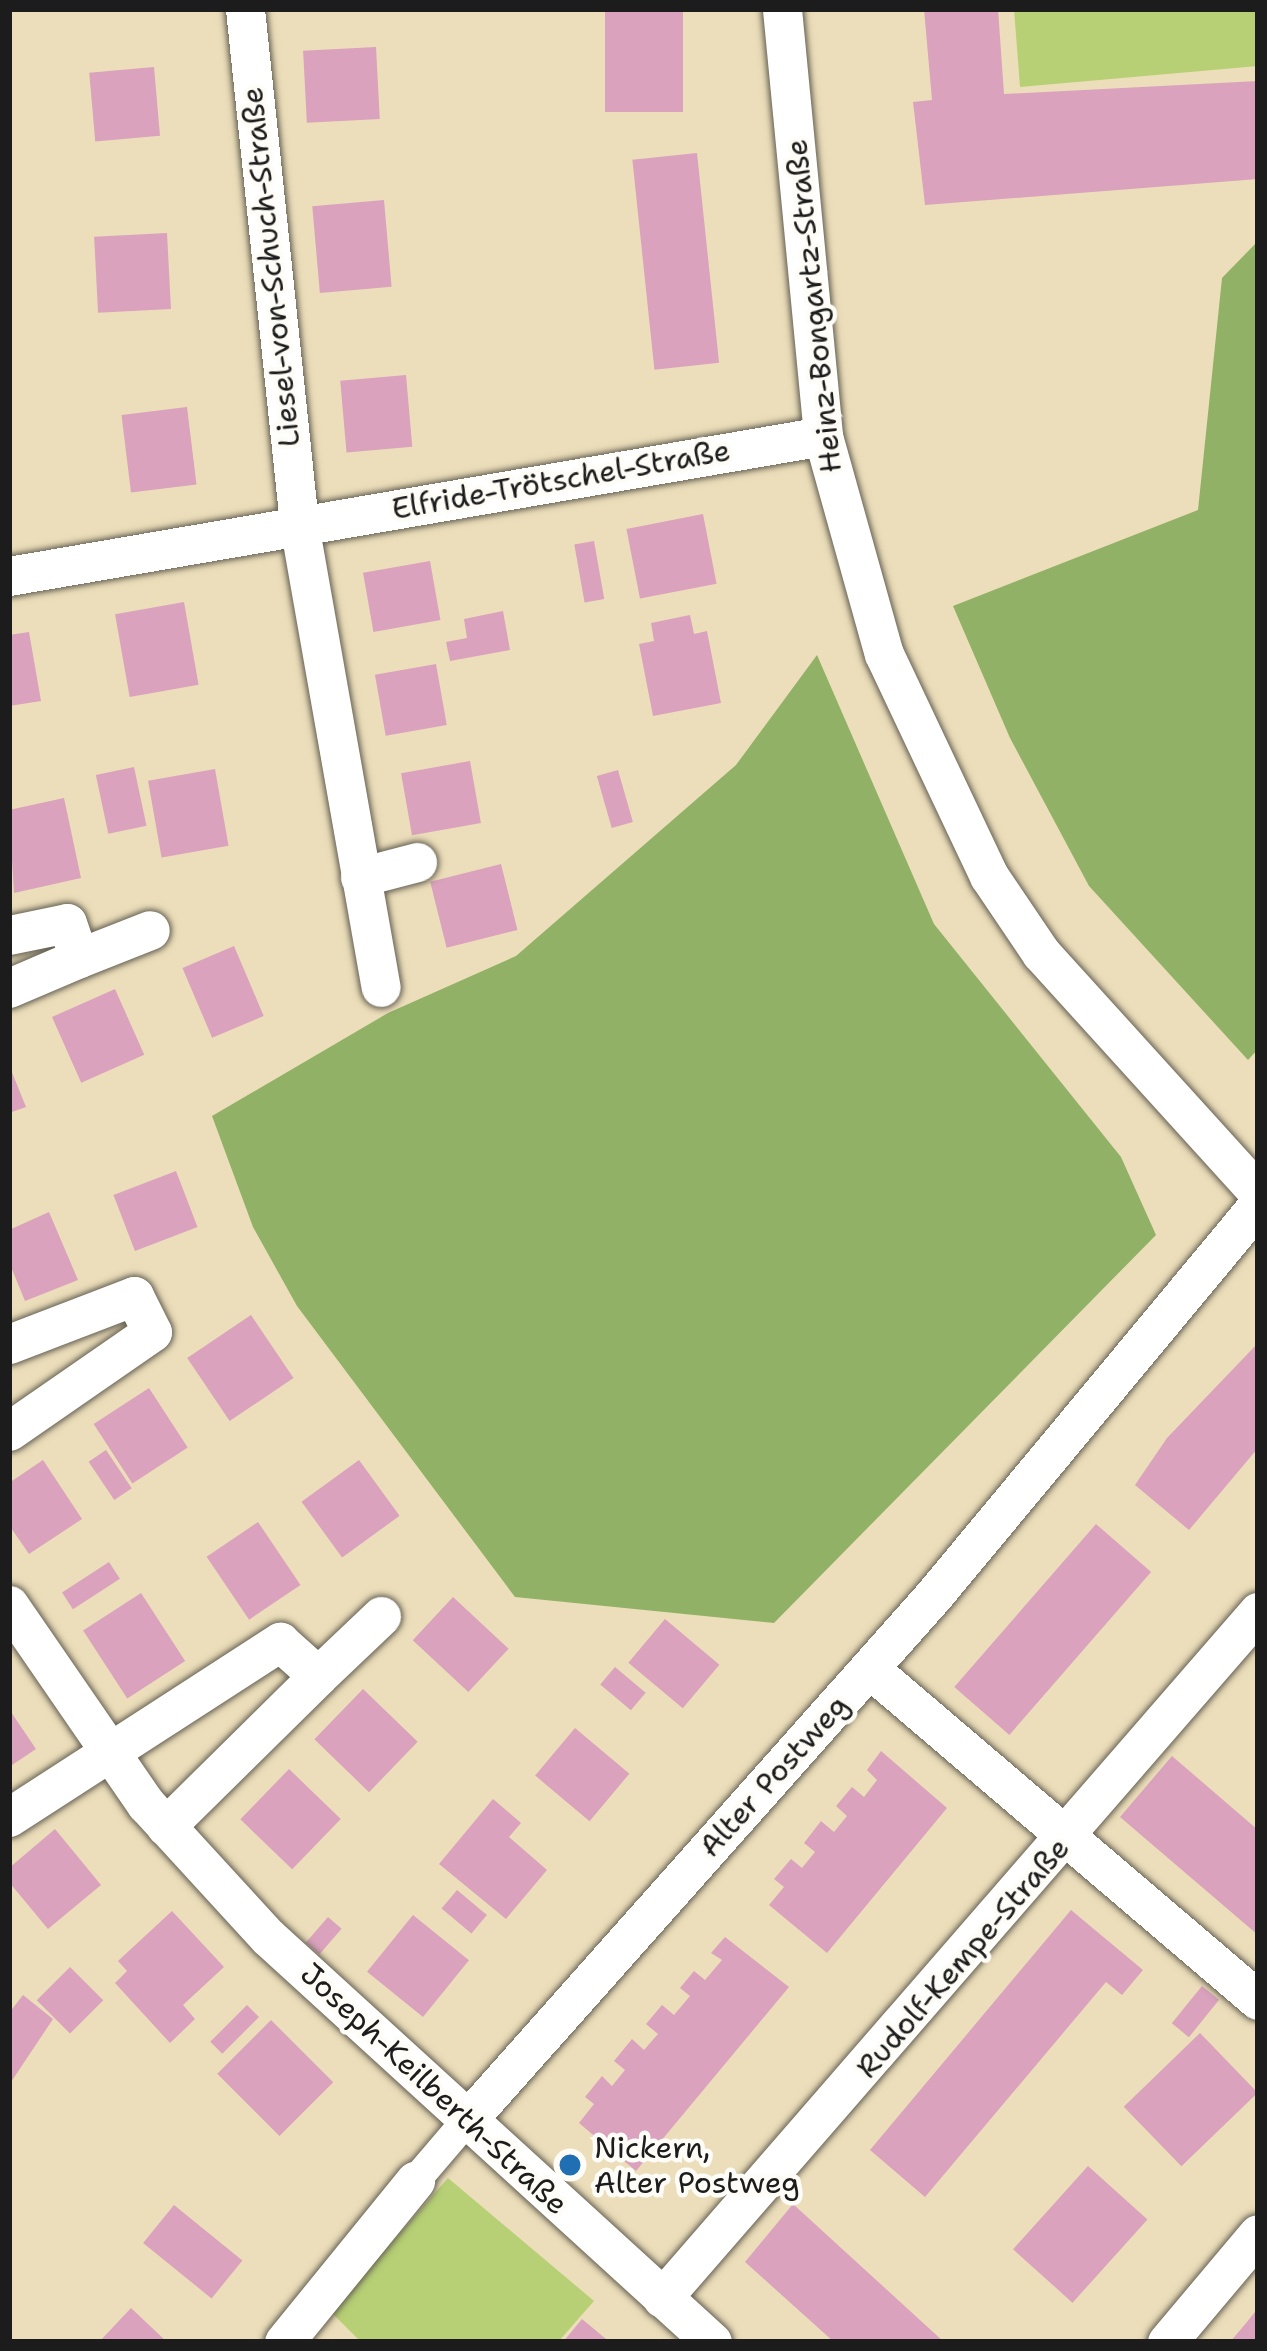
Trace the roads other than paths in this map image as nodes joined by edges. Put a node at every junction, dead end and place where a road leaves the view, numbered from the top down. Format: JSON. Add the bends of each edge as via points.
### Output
{"nodes":[{"id":1,"x":245,"y":9,"type":"edge"},
{"id":2,"x":782,"y":9,"type":"edge"},
{"id":3,"x":823,"y":436,"type":"junction"},
{"id":4,"x":299,"y":524,"type":"junction"},
{"id":5,"x":9,"y":576,"type":"edge"},
{"id":6,"x":417,"y":862,"type":"dead end"},
{"id":7,"x":361,"y":877,"type":"junction"},
{"id":8,"x":150,"y":930,"type":"dead end"},
{"id":9,"x":9,"y":935,"type":"edge"},
{"id":10,"x":79,"y":958,"type":"junction"},
{"id":11,"x":381,"y":987,"type":"dead end"},
{"id":12,"x":9,"y":988,"type":"edge"},
{"id":13,"x":1258,"y":1192,"type":"edge"},
{"id":14,"x":1258,"y":1205,"type":"edge"},
{"id":15,"x":9,"y":1344,"type":"edge"},
{"id":16,"x":9,"y":1431,"type":"edge"},
{"id":17,"x":9,"y":1606,"type":"edge"},
{"id":18,"x":1258,"y":1612,"type":"edge"},
{"id":19,"x":381,"y":1616,"type":"dead end"},
{"id":20,"x":870,"y":1669,"type":"junction"},
{"id":21,"x":317,"y":1676,"type":"junction"},
{"id":22,"x":110,"y":1751,"type":"junction"},
{"id":23,"x":9,"y":1817,"type":"edge"},
{"id":24,"x":166,"y":1826,"type":"junction"},
{"id":25,"x":1066,"y":1837,"type":"junction"},
{"id":26,"x":1258,"y":2000,"type":"edge"},
{"id":27,"x":467,"y":2119,"type":"junction"},
{"id":28,"x":416,"y":2181,"type":"joint"},
{"id":29,"x":1258,"y":2234,"type":"edge"},
{"id":30,"x":662,"y":2299,"type":"junction"},
{"id":31,"x":284,"y":2342,"type":"edge"},
{"id":32,"x":712,"y":2342,"type":"edge"},
{"id":33,"x":1167,"y":2342,"type":"edge"}],
"edges":[{"from":1,"to":4,"type":"street","name":"Liesel-von-Schuch-Straße"},
{"from":2,"to":3,"type":"street","name":"Heinz-Bongartz-Straße"},
{"from":3,"to":4,"type":"street","name":"Elfride-Trötschel-Straße"},
{"from":3,"to":13,"type":"street","name":"Heinz-Bongartz-Straße","via":[[884,655],[989,875],[1099,1025]]},
{"from":4,"to":5,"type":"street","name":"Elfride-Trötschel-Straße"},
{"from":4,"to":7,"type":"street"},
{"from":6,"to":7,"type":"street"},
{"from":7,"to":11,"type":"street"},
{"from":8,"to":10,"type":"street"},
{"from":9,"to":10,"type":"street","via":[[67,923]]},
{"from":10,"to":12,"type":"street"},
{"from":14,"to":20,"type":"street","name":"Alter Postweg"},
{"from":15,"to":16,"type":"street","via":[[134,1296],[152,1332]]},
{"from":17,"to":22,"type":"street","name":"Joseph-Keilberth-Straße"},
{"from":18,"to":25,"type":"street","name":"Rudolf-Kempe-Straße"},
{"from":19,"to":21,"type":"street"},
{"from":20,"to":25,"type":"street"},
{"from":20,"to":27,"type":"street","name":"Alter Postweg"},
{"from":21,"to":22,"type":"street","via":[[280,1642]]},
{"from":21,"to":24,"type":"street"},
{"from":22,"to":23,"type":"street"},
{"from":22,"to":24,"type":"street","name":"Joseph-Keilberth-Straße"},
{"from":24,"to":27,"type":"street","name":"Joseph-Keilberth-Straße","via":[[268,1937]]},
{"from":25,"to":26,"type":"street"},
{"from":25,"to":30,"type":"street","name":"Rudolf-Kempe-Straße"},
{"from":27,"to":28,"type":"street","name":"Alter Postweg"},
{"from":27,"to":30,"type":"street","name":"Joseph-Keilberth-Straße"},
{"from":28,"to":31,"type":"street","name":"Alter Postweg"},
{"from":29,"to":33,"type":"street"},
{"from":30,"to":32,"type":"street","name":"Joseph-Keilberth-Straße"}]}
